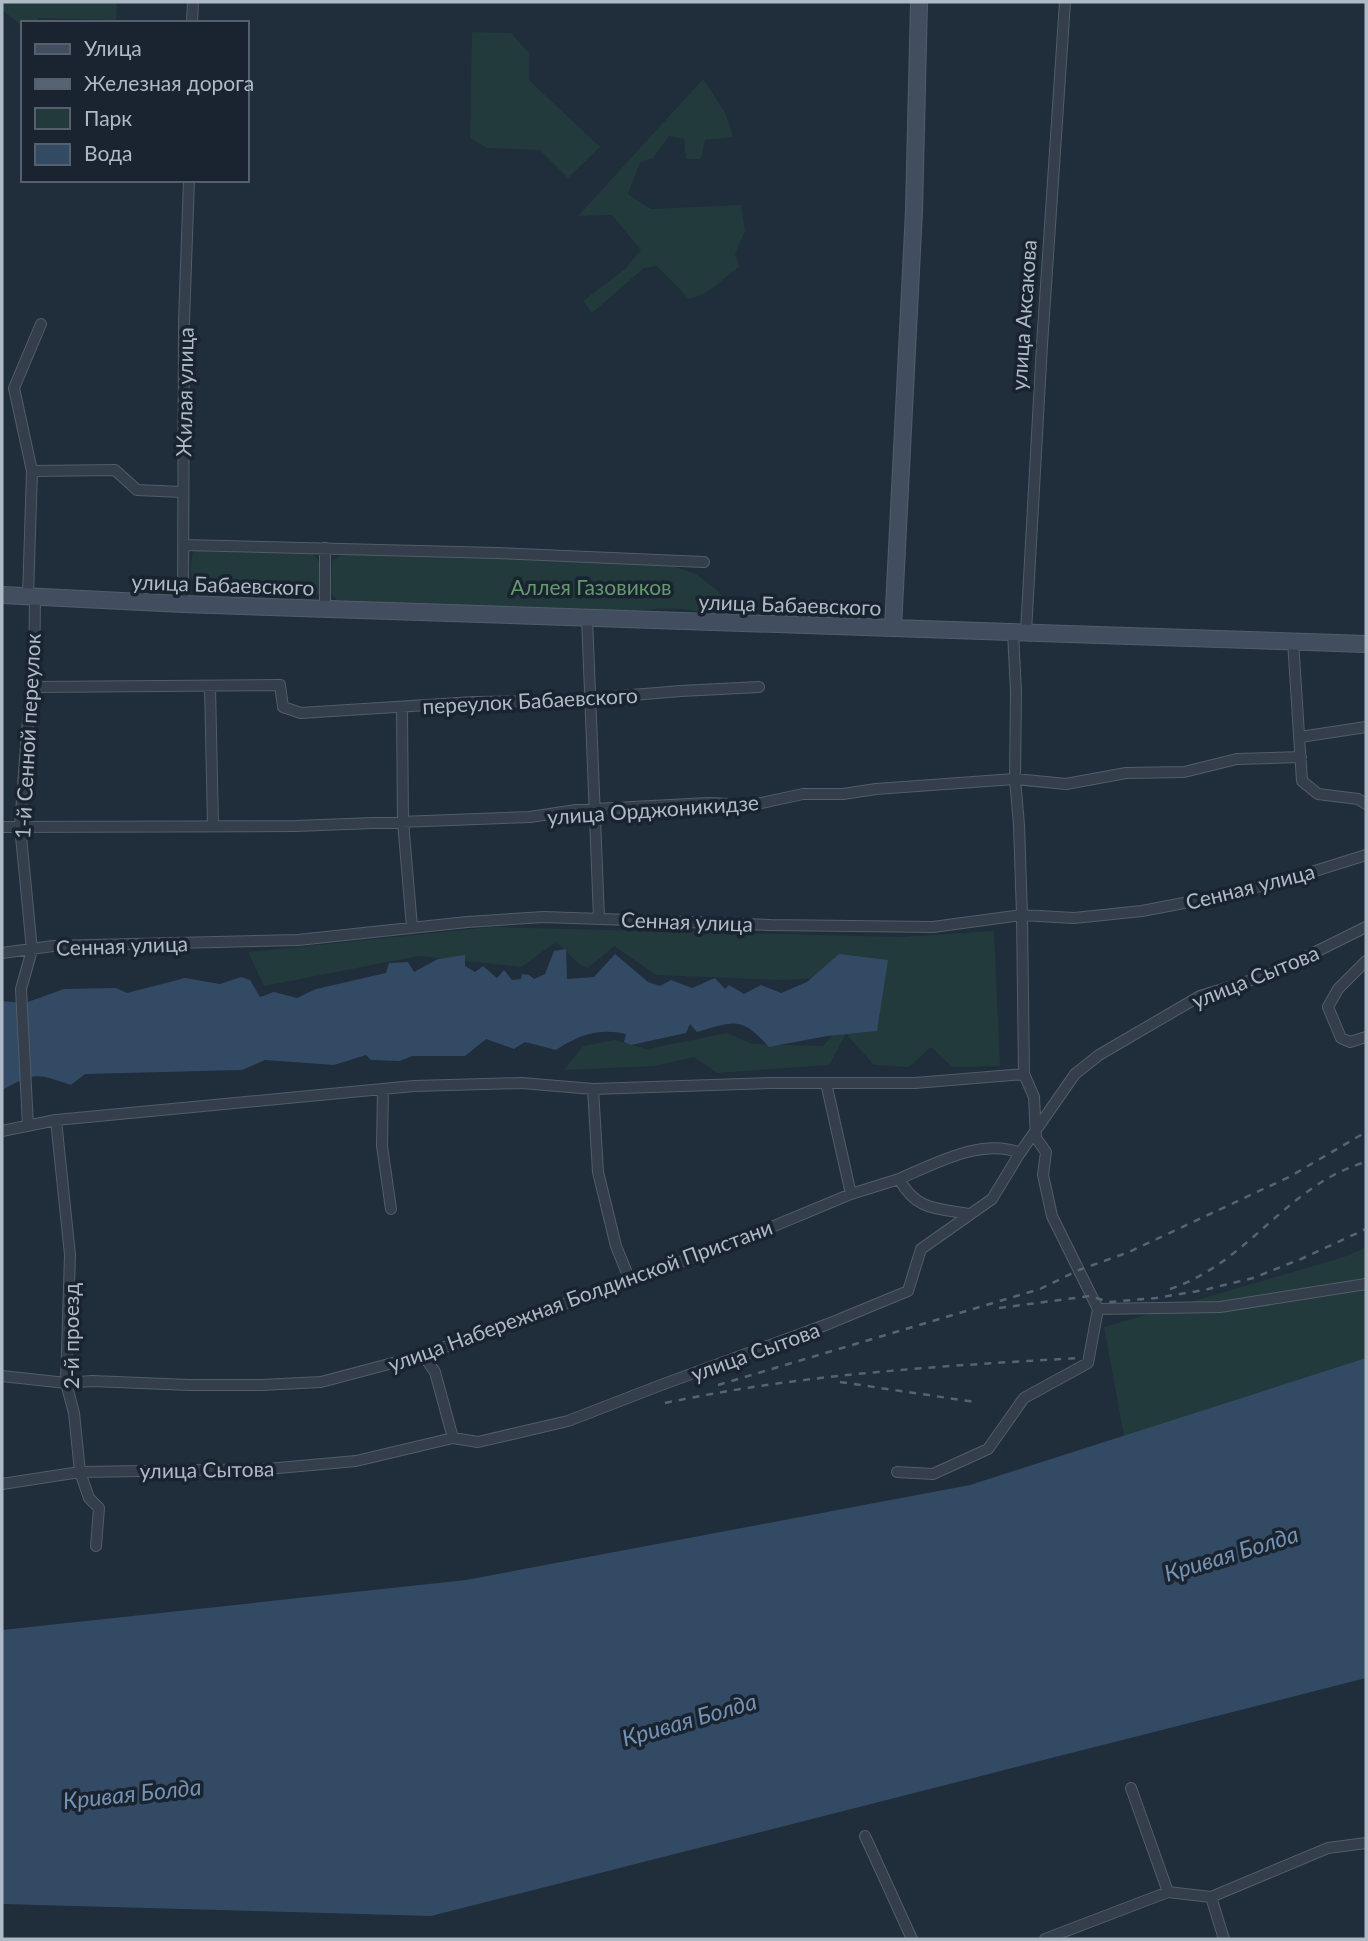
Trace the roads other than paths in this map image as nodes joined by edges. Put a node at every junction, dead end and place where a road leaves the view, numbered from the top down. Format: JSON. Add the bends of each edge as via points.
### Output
{"nodes":[{"id":1,"x":192,"y":2,"type":"edge"},
{"id":2,"x":919,"y":2,"type":"edge"},
{"id":3,"x":1065,"y":2,"type":"edge"},
{"id":4,"x":192,"y":21,"type":"edge"},
{"id":5,"x":189,"y":182,"type":"edge"},
{"id":6,"x":41,"y":324,"type":"dead end"},
{"id":7,"x":32,"y":471,"type":"junction"},
{"id":8,"x":182,"y":492,"type":"junction"},
{"id":9,"x":183,"y":545,"type":"junction"},
{"id":10,"x":325,"y":548,"type":"junction"},
{"id":11,"x":704,"y":562,"type":"dead end"},
{"id":12,"x":2,"y":595,"type":"edge"},
{"id":13,"x":31,"y":596,"type":"junction"},
{"id":14,"x":183,"y":604,"type":"junction"},
{"id":15,"x":325,"y":608,"type":"junction"},
{"id":16,"x":587,"y":617,"type":"junction"},
{"id":17,"x":893,"y":628,"type":"junction"},
{"id":18,"x":1019,"y":632,"type":"junction"},
{"id":19,"x":1293,"y":641,"type":"junction"},
{"id":20,"x":1366,"y":644,"type":"edge"},
{"id":21,"x":209,"y":686,"type":"junction"},
{"id":22,"x":34,"y":687,"type":"junction"},
{"id":23,"x":759,"y":687,"type":"dead end"},
{"id":24,"x":589,"y":698,"type":"junction"},
{"id":25,"x":402,"y":708,"type":"junction"},
{"id":26,"x":1366,"y":727,"type":"edge"},
{"id":27,"x":1300,"y":737,"type":"junction"},
{"id":28,"x":1301,"y":757,"type":"junction"},
{"id":29,"x":1015,"y":779,"type":"junction"},
{"id":30,"x":1366,"y":804,"type":"edge"},
{"id":31,"x":596,"y":810,"type":"junction"},
{"id":32,"x":403,"y":822,"type":"junction"},
{"id":33,"x":213,"y":825,"type":"junction"},
{"id":34,"x":20,"y":826,"type":"junction"},
{"id":35,"x":2,"y":827,"type":"edge"},
{"id":36,"x":1366,"y":855,"type":"edge"},
{"id":37,"x":1022,"y":915,"type":"junction"},
{"id":38,"x":599,"y":918,"type":"junction"},
{"id":39,"x":411,"y":927,"type":"junction"},
{"id":40,"x":1366,"y":927,"type":"edge"},
{"id":41,"x":32,"y":950,"type":"junction"},
{"id":42,"x":2,"y":953,"type":"edge"},
{"id":43,"x":1366,"y":961,"type":"edge"},
{"id":44,"x":1366,"y":1037,"type":"edge"},
{"id":45,"x":1024,"y":1074,"type":"junction"},
{"id":46,"x":826,"y":1083,"type":"junction"},
{"id":47,"x":383,"y":1089,"type":"junction"},
{"id":48,"x":593,"y":1089,"type":"junction"},
{"id":49,"x":57,"y":1120,"type":"junction"},
{"id":50,"x":28,"y":1125,"type":"junction"},
{"id":51,"x":2,"y":1130,"type":"edge"},
{"id":52,"x":1035,"y":1132,"type":"junction"},
{"id":53,"x":1020,"y":1153,"type":"junction"},
{"id":54,"x":899,"y":1179,"type":"junction"},
{"id":55,"x":851,"y":1194,"type":"junction"},
{"id":56,"x":391,"y":1209,"type":"dead end"},
{"id":57,"x":970,"y":1214,"type":"junction"},
{"id":58,"x":629,"y":1278,"type":"junction"},
{"id":59,"x":1366,"y":1284,"type":"edge"},
{"id":60,"x":1098,"y":1310,"type":"junction"},
{"id":61,"x":423,"y":1354,"type":"junction"},
{"id":62,"x":2,"y":1376,"type":"edge"},
{"id":63,"x":66,"y":1383,"type":"junction"},
{"id":64,"x":453,"y":1438,"type":"junction"},
{"id":65,"x":80,"y":1472,"type":"junction"},
{"id":66,"x":897,"y":1472,"type":"dead end"},
{"id":67,"x":2,"y":1484,"type":"edge"},
{"id":68,"x":96,"y":1546,"type":"dead end"},
{"id":69,"x":1131,"y":1788,"type":"dead end"},
{"id":70,"x":865,"y":1836,"type":"dead end"},
{"id":71,"x":1366,"y":1843,"type":"edge"},
{"id":72,"x":1168,"y":1892,"type":"junction"},
{"id":73,"x":1211,"y":1897,"type":"junction"},
{"id":74,"x":912,"y":1939,"type":"edge"},
{"id":75,"x":1045,"y":1939,"type":"edge"},
{"id":76,"x":1224,"y":1939,"type":"edge"}],
"edges":[{"from":1,"to":4,"type":"street"},
{"from":2,"to":17,"type":"main road","via":[[914,211]]},
{"from":3,"to":18,"type":"street","name":"улица Аксакова"},
{"from":5,"to":8,"type":"street","name":"Жилая улица"},
{"from":6,"to":7,"type":"street","name":"1-й Сенной переулок","via":[[14,388]]},
{"from":7,"to":8,"type":"street","via":[[115,470],[136,490]]},
{"from":7,"to":13,"type":"street","name":"1-й Сенной переулок"},
{"from":8,"to":9,"type":"street","name":"Жилая улица"},
{"from":9,"to":10,"type":"street"},
{"from":9,"to":14,"type":"street","name":"Жилая улица"},
{"from":10,"to":11,"type":"street"},
{"from":10,"to":15,"type":"street"},
{"from":12,"to":13,"type":"main road","name":"улица Бабаевского"},
{"from":13,"to":14,"type":"main road","name":"улица Бабаевского"},
{"from":13,"to":22,"type":"street","name":"1-й Сенной переулок"},
{"from":14,"to":15,"type":"main road","name":"улица Бабаевского"},
{"from":15,"to":16,"type":"main road","name":"улица Бабаевского"},
{"from":16,"to":17,"type":"main road","name":"улица Бабаевского"},
{"from":16,"to":24,"type":"street"},
{"from":17,"to":18,"type":"main road","name":"улица Бабаевского"},
{"from":18,"to":19,"type":"main road","name":"улица Бабаевского"},
{"from":18,"to":29,"type":"street","name":"улица Аксакова"},
{"from":19,"to":20,"type":"main road","name":"улица Бабаевского"},
{"from":19,"to":27,"type":"street"},
{"from":21,"to":22,"type":"street"},
{"from":21,"to":25,"type":"street","name":"переулок Бабаевского","via":[[280,685],[283,707],[301,713]]},
{"from":21,"to":33,"type":"street"},
{"from":22,"to":34,"type":"street","name":"1-й Сенной переулок"},
{"from":23,"to":24,"type":"street","name":"переулок Бабаевского"},
{"from":24,"to":25,"type":"street","name":"переулок Бабаевского"},
{"from":24,"to":31,"type":"street"},
{"from":25,"to":32,"type":"street"},
{"from":26,"to":27,"type":"street"},
{"from":27,"to":28,"type":"street"},
{"from":28,"to":29,"type":"street","name":"улица Орджоникидзе","via":[[1237,760],[1184,772],[1126,773],[1066,784]]},
{"from":28,"to":30,"type":"street","via":[[1302,781],[1318,794]]},
{"from":29,"to":31,"type":"street","name":"улица Орджоникидзе","via":[[803,794],[752,805]]},
{"from":29,"to":37,"type":"street","name":"улица Аксакова"},
{"from":31,"to":32,"type":"street","name":"улица Орджоникидзе"},
{"from":31,"to":38,"type":"street"},
{"from":32,"to":33,"type":"street","name":"улица Орджоникидзе"},
{"from":32,"to":39,"type":"street"},
{"from":33,"to":34,"type":"street","name":"улица Орджоникидзе"},
{"from":34,"to":35,"type":"street","name":"улица Орджоникидзе"},
{"from":34,"to":41,"type":"street","name":"1-й Сенной переулок"},
{"from":36,"to":37,"type":"street","name":"Сенная улица","via":[[1274,883],[1142,911],[1074,918]]},
{"from":37,"to":38,"type":"street","name":"Сенная улица","via":[[933,928]]},
{"from":37,"to":45,"type":"street","name":"улица Аксакова"},
{"from":38,"to":39,"type":"street","name":"Сенная улица","via":[[544,917]]},
{"from":39,"to":41,"type":"street","name":"Сенная улица","via":[[298,940]]},
{"from":40,"to":52,"type":"street","name":"улица Сытова","via":[[1271,974],[1200,996],[1099,1055],[1074,1074]]},
{"from":41,"to":42,"type":"street","name":"Сенная улица"},
{"from":41,"to":50,"type":"street","name":"1-й Сенной переулок","via":[[22,989]]},
{"from":43,"to":44,"type":"street","via":[[1338,989],[1328,1007],[1341,1038],[1350,1042]]},
{"from":45,"to":46,"type":"street","via":[[915,1083]]},
{"from":45,"to":52,"type":"street","name":"улица Аксакова","via":[[1034,1097]]},
{"from":46,"to":48,"type":"street"},
{"from":46,"to":55,"type":"street"},
{"from":47,"to":48,"type":"street","via":[[522,1083]]},
{"from":47,"to":49,"type":"street"},
{"from":47,"to":56,"type":"street","via":[[383,1146]]},
{"from":48,"to":58,"type":"street","via":[[598,1172],[615,1246]]},
{"from":49,"to":50,"type":"street"},
{"from":49,"to":63,"type":"street","name":"2-й проезд","via":[[70,1255]]},
{"from":50,"to":51,"type":"street"},
{"from":52,"to":53,"type":"street","name":"улица Сытова"},
{"from":52,"to":60,"type":"street","name":"улица Аксакова","via":[[1046,1152],[1042,1175],[1052,1216]]},
{"from":53,"to":54,"type":"street","name":"улица Набережная Болдинской Пристани","via":[[1010,1149],[969,1151]]},
{"from":53,"to":57,"type":"street","name":"улица Сытова","via":[[992,1199]]},
{"from":54,"to":55,"type":"street","name":"улица Набережная Болдинской Пристани"},
{"from":54,"to":57,"type":"street","via":[[923,1206]]},
{"from":55,"to":58,"type":"street","name":"улица Набережная Болдинской Пристани","via":[[738,1241]]},
{"from":57,"to":64,"type":"street","name":"улица Сытова","via":[[921,1249],[908,1291],[568,1421],[478,1442]]},
{"from":58,"to":61,"type":"street","name":"улица Набережная Болдинской Пристани"},
{"from":59,"to":60,"type":"street","via":[[1220,1307]]},
{"from":60,"to":66,"type":"street","via":[[1088,1363],[1024,1398],[988,1449],[933,1474]]},
{"from":61,"to":63,"type":"street","name":"улица Набережная Болдинской Пристани","via":[[321,1382]]},
{"from":61,"to":64,"type":"street","via":[[435,1372]]},
{"from":62,"to":63,"type":"street","name":"улица Набережная Болдинской Пристани"},
{"from":63,"to":65,"type":"street","name":"2-й проезд"},
{"from":64,"to":65,"type":"street","name":"улица Сытова","via":[[343,1462],[267,1469]]},
{"from":65,"to":67,"type":"street","name":"улица Сытова"},
{"from":65,"to":68,"type":"street","name":"2-й проезд","via":[[89,1498],[99,1508]]},
{"from":69,"to":72,"type":"street"},
{"from":70,"to":74,"type":"street"},
{"from":71,"to":73,"type":"street","via":[[1328,1848]]},
{"from":72,"to":73,"type":"street"},
{"from":72,"to":75,"type":"street"},
{"from":73,"to":76,"type":"street"}]}
